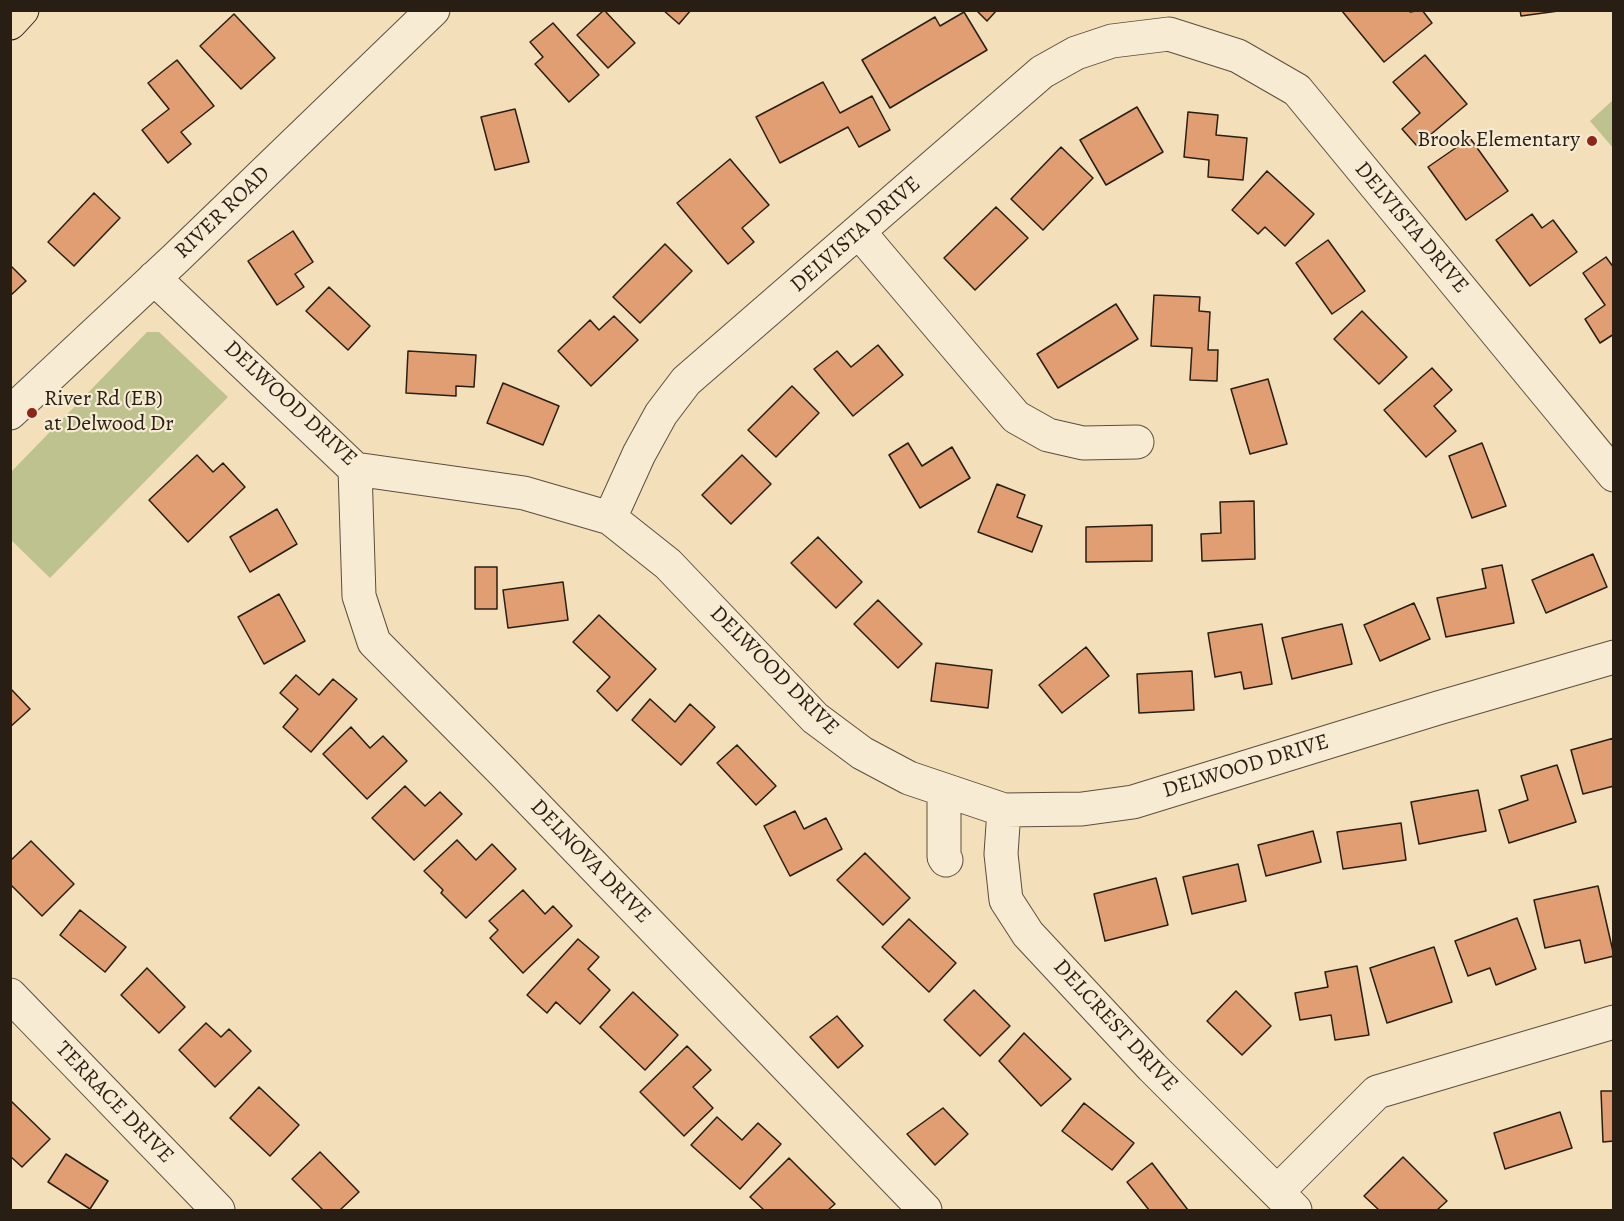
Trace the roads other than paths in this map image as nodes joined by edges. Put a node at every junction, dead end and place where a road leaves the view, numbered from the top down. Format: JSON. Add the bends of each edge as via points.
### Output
{"nodes":[{"id":1,"x":22,"y":10,"type":"edge"},
{"id":2,"x":433,"y":10,"type":"edge"},
{"id":3,"x":1170,"y":22,"type":"edge"},
{"id":4,"x":10,"y":23,"type":"edge"},
{"id":5,"x":859,"y":232,"type":"junction"},
{"id":6,"x":154,"y":278,"type":"junction"},
{"id":7,"x":10,"y":413,"type":"edge"},
{"id":8,"x":1137,"y":442,"type":"dead end"},
{"id":9,"x":355,"y":469,"type":"junction"},
{"id":10,"x":1614,"y":475,"type":"edge"},
{"id":11,"x":610,"y":518,"type":"junction"},
{"id":12,"x":1614,"y":657,"type":"edge"},
{"id":13,"x":944,"y":790,"type":"junction"},
{"id":14,"x":1004,"y":810,"type":"junction"},
{"id":15,"x":946,"y":860,"type":"dead end"},
{"id":16,"x":10,"y":995,"type":"edge"},
{"id":17,"x":1614,"y":1022,"type":"edge"},
{"id":18,"x":1286,"y":1201,"type":"edge"},
{"id":19,"x":218,"y":1210,"type":"edge"},
{"id":20,"x":925,"y":1210,"type":"edge"}],
"edges":[{"from":1,"to":4,"type":"highway"},
{"from":2,"to":6,"type":"street","name":"RIVER ROAD"},
{"from":3,"to":5,"type":"street","name":"DELVISTA DRIVE","via":[[1076,53],[1042,72]]},
{"from":3,"to":10,"type":"street","name":"DELVISTA DRIVE","via":[[1297,90]]},
{"from":5,"to":8,"type":"street","via":[[1016,417],[1048,435],[1083,443]]},
{"from":5,"to":11,"type":"street","name":"DELVISTA DRIVE","via":[[686,381],[661,414]]},
{"from":6,"to":7,"type":"street","name":"RIVER ROAD"},
{"from":6,"to":9,"type":"street","name":"DELWOOD DRIVE"},
{"from":9,"to":11,"type":"street","name":"DELWOOD DRIVE","via":[[524,493]]},
{"from":9,"to":20,"type":"street","name":"DELNOVA DRIVE","via":[[359,596],[374,642]]},
{"from":11,"to":13,"type":"street","name":"DELWOOD DRIVE","via":[[668,564],[815,718],[862,753],[909,778]]},
{"from":12,"to":14,"type":"street","name":"DELWOOD DRIVE","via":[[1133,802],[1082,809]]},
{"from":13,"to":14,"type":"street","name":"DELWOOD DRIVE"},
{"from":13,"to":15,"type":"street"},
{"from":14,"to":18,"type":"street","name":"DELCREST DRIVE","via":[[1001,854],[1006,900],[1028,934],[1152,1067]]},
{"from":16,"to":19,"type":"street","name":"TERRACE DRIVE"},
{"from":17,"to":18,"type":"street","via":[[1377,1092]]}]}
